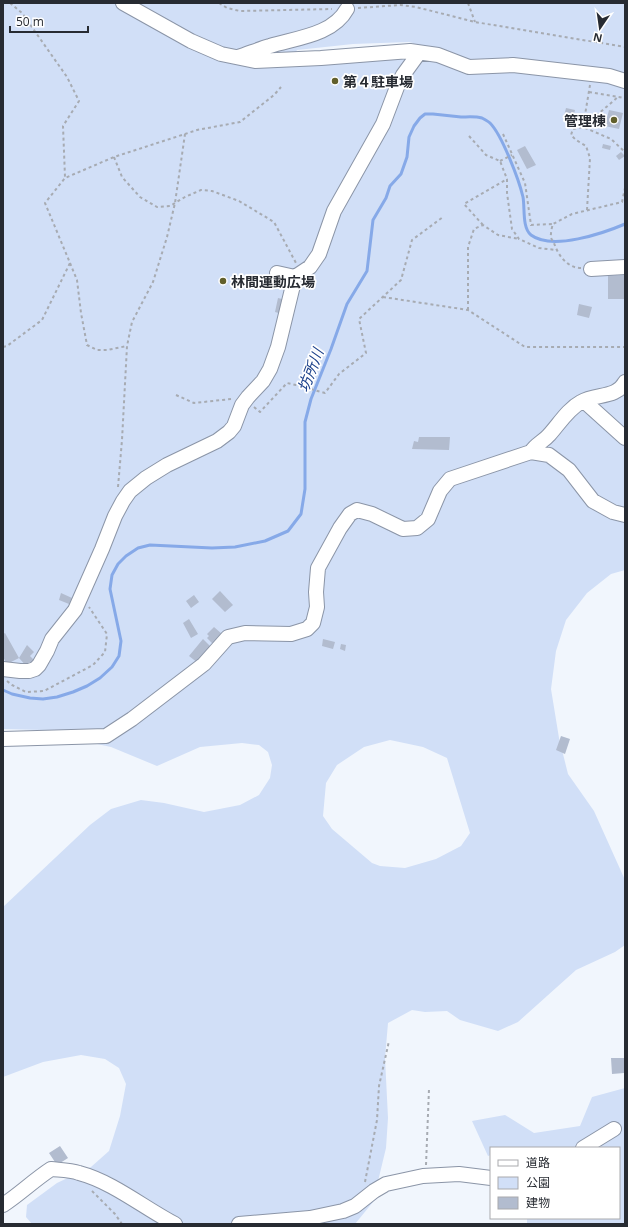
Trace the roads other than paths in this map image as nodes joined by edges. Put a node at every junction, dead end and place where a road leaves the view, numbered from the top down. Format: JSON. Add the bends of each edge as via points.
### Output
{"nodes":[{"id":1,"x":123,"y":3,"type":"edge"},
{"id":2,"x":347,"y":8,"type":"dead end"},
{"id":3,"x":420,"y":53,"type":"junction"},
{"id":4,"x":237,"y":58,"type":"junction"},
{"id":5,"x":625,"y":81,"type":"edge"},
{"id":6,"x":625,"y":267,"type":"edge"},
{"id":7,"x":591,"y":269,"type":"road end"},
{"id":8,"x":277,"y":273,"type":"dead end"},
{"id":9,"x":298,"y":275,"type":"junction"},
{"id":10,"x":625,"y":382,"type":"edge"},
{"id":11,"x":584,"y":401,"type":"junction"},
{"id":12,"x":625,"y":438,"type":"edge"},
{"id":13,"x":531,"y":452,"type":"junction"},
{"id":14,"x":625,"y":515,"type":"edge"},
{"id":15,"x":3,"y":669,"type":"edge"},
{"id":16,"x":3,"y":739,"type":"edge"},
{"id":17,"x":614,"y":1130,"type":"dead end"},
{"id":18,"x":585,"y":1147,"type":"edge"},
{"id":19,"x":490,"y":1178,"type":"edge"},
{"id":20,"x":3,"y":1205,"type":"edge"},
{"id":21,"x":175,"y":1224,"type":"edge"},
{"id":22,"x":239,"y":1224,"type":"edge"}],
"edges":[{"from":1,"to":4,"type":"street","via":[[191,41]]},
{"from":2,"to":4,"type":"street","via":[[338,22],[325,30]]},
{"from":3,"to":4,"type":"street","via":[[410,51],[255,61]]},
{"from":3,"to":5,"type":"street","via":[[438,55],[469,67],[513,65],[609,76]]},
{"from":3,"to":9,"type":"street","via":[[403,75],[383,124],[334,211],[320,254]]},
{"from":6,"to":7,"type":"street"},
{"from":8,"to":9,"type":"street"},
{"from":9,"to":15,"type":"street","via":[[270,369],[242,405],[234,426],[218,441],[167,465],[130,492],[115,516],[75,610],[52,639],[39,665],[35,669],[20,671]]},
{"from":10,"to":11,"type":"street","via":[[614,393]]},
{"from":11,"to":12,"type":"street"},
{"from":11,"to":13,"type":"street","via":[[572,409]]},
{"from":13,"to":14,"type":"street","via":[[549,455],[569,470],[593,501],[613,512]]},
{"from":13,"to":16,"type":"street","via":[[450,479],[440,491],[428,519],[417,528],[403,529],[372,514],[357,510],[350,514],[318,568],[317,607],[307,630],[291,634],[246,634],[228,637],[204,664],[106,736]]},
{"from":17,"to":18,"type":"street"},
{"from":19,"to":22,"type":"street","via":[[458,1174],[425,1176],[386,1184],[355,1206],[343,1211],[310,1218]]},
{"from":20,"to":21,"type":"street","via":[[51,1169],[78,1173],[98,1180]]}]}
